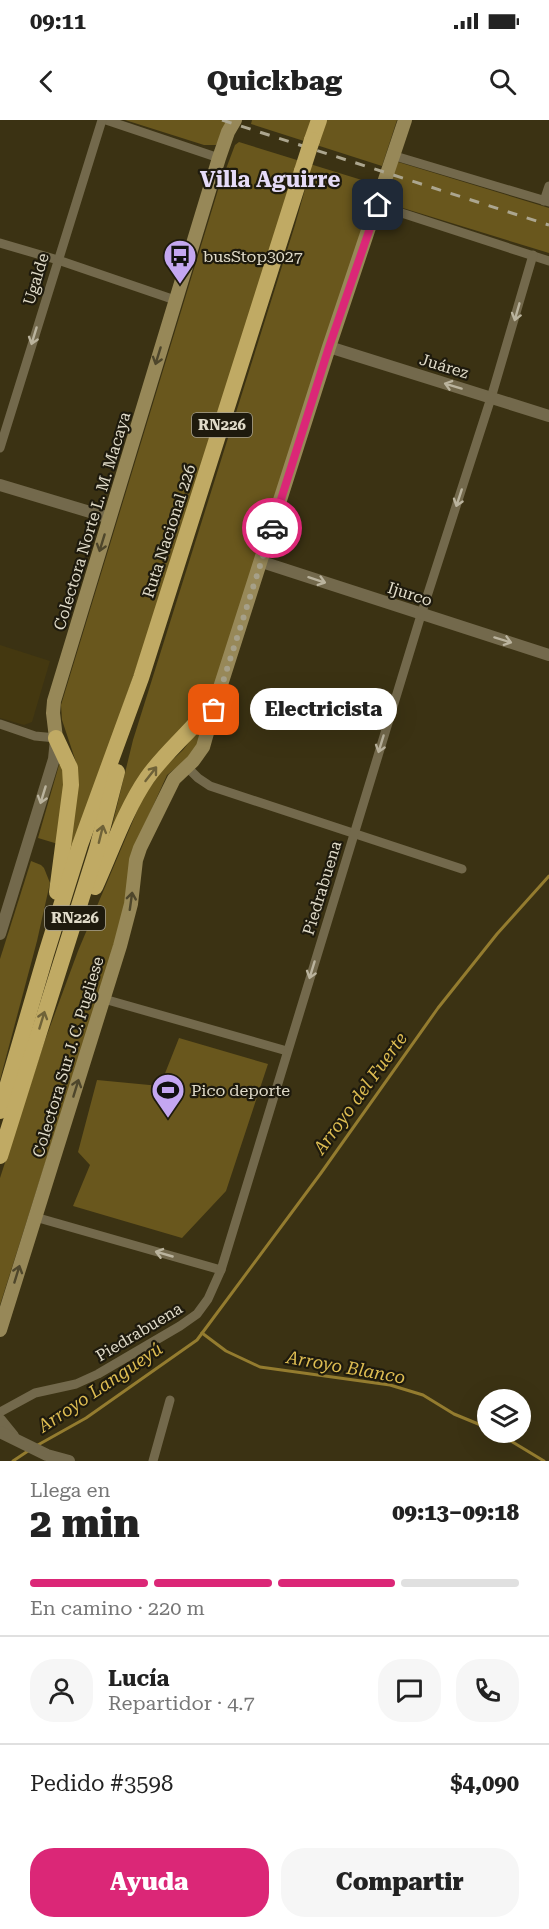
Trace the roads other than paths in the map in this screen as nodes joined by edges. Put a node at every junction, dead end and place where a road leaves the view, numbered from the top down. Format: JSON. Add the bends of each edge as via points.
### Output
{"nodes":[{"id":1,"x":104,"y":120,"type":"edge"},
{"id":2,"x":235,"y":120,"type":"edge"},
{"id":3,"x":319,"y":120,"type":"edge"},
{"id":4,"x":405,"y":120,"type":"edge"},
{"id":5,"x":395,"y":156,"type":"junction"},
{"id":6,"x":219,"y":158,"type":"junction"},
{"id":7,"x":549,"y":186,"type":"edge"},
{"id":8,"x":547,"y":202,"type":"edge"},
{"id":9,"x":378,"y":205,"type":"junction"},
{"id":10,"x":0,"y":243,"type":"edge"},
{"id":11,"x":533,"y":255,"type":"junction"},
{"id":12,"x":57,"y":260,"type":"junction"},
{"id":13,"x":549,"y":261,"type":"edge"},
{"id":14,"x":175,"y":300,"type":"junction"},
{"id":15,"x":329,"y":347,"type":"junction"},
{"id":16,"x":491,"y":398,"type":"junction"},
{"id":17,"x":549,"y":416,"type":"edge"},
{"id":18,"x":0,"y":448,"type":"edge"},
{"id":19,"x":0,"y":485,"type":"edge"},
{"id":20,"x":110,"y":518,"type":"junction"},
{"id":21,"x":262,"y":562,"type":"junction"},
{"id":22,"x":421,"y":615,"type":"junction"},
{"id":23,"x":549,"y":655,"type":"edge"},
{"id":24,"x":218,"y":694,"type":"junction"},
{"id":25,"x":0,"y":724,"type":"edge"},
{"id":26,"x":56,"y":738,"type":"junction"},
{"id":27,"x":188,"y":767,"type":"junction"},
{"id":28,"x":354,"y":834,"type":"junction"},
{"id":29,"x":462,"y":869,"type":"dead end"},
{"id":30,"x":0,"y":934,"type":"edge"},
{"id":31,"x":54,"y":956,"type":"junction"},
{"id":32,"x":104,"y":999,"type":"junction"},
{"id":33,"x":286,"y":1052,"type":"junction"},
{"id":34,"x":0,"y":1111,"type":"edge"},
{"id":35,"x":0,"y":1156,"type":"edge"},
{"id":36,"x":35,"y":1217,"type":"junction"},
{"id":37,"x":220,"y":1270,"type":"junction"},
{"id":38,"x":0,"y":1330,"type":"edge"},
{"id":39,"x":170,"y":1400,"type":"dead end"},
{"id":40,"x":0,"y":1412,"type":"edge"},
{"id":41,"x":0,"y":1420,"type":"edge"},
{"id":42,"x":0,"y":1432,"type":"edge"},
{"id":43,"x":18,"y":1442,"type":"junction"},
{"id":44,"x":69,"y":1461,"type":"edge"},
{"id":45,"x":153,"y":1461,"type":"edge"}],
"edges":[{"from":1,"to":6,"type":"street"},
{"from":1,"to":12,"type":"street","name":"Ugalde"},
{"from":2,"to":6,"type":"main road","name":"Colectora Norte L. M. Macaya"},
{"from":3,"to":31,"type":"highway","name":"Ruta Nacional 226","number":"RN226","bridge":true,"via":[[141,678],[97,849]]},
{"from":4,"to":5,"type":"main road","name":"Colectora Sur J. C. Pugliese"},
{"from":5,"to":8,"type":"street"},
{"from":5,"to":9,"type":"main road","name":"Colectora Sur J. C. Pugliese"},
{"from":6,"to":14,"type":"main road","name":"Colectora Norte L. M. Macaya"},
{"from":7,"to":8,"type":"street"},
{"from":9,"to":11,"type":"street"},
{"from":9,"to":15,"type":"main road","name":"Colectora Sur J. C. Pugliese"},
{"from":10,"to":12,"type":"street"},
{"from":11,"to":13,"type":"street"},
{"from":11,"to":16,"type":"street","name":"Piedrabuena","one_way":true},
{"from":12,"to":14,"type":"street"},
{"from":12,"to":18,"type":"street","name":"Ugalde","one_way":true},
{"from":14,"to":20,"type":"main road","name":"Colectora Norte L. M. Macaya","one_way":true},
{"from":16,"to":15,"type":"street","name":"Juárez","one_way":true},
{"from":15,"to":21,"type":"main road","name":"Colectora Sur J. C. Pugliese"},
{"from":16,"to":17,"type":"street","name":"Juárez"},
{"from":16,"to":22,"type":"street","name":"Piedrabuena","one_way":true},
{"from":19,"to":20,"type":"street"},
{"from":20,"to":26,"type":"main road","name":"Colectora Norte L. M. Macaya","one_way":true,"via":[[54,702]]},
{"from":21,"to":22,"type":"street","name":"Ijurco","one_way":true},
{"from":21,"to":24,"type":"main road","name":"Colectora Sur J. C. Pugliese"},
{"from":22,"to":23,"type":"street","name":"Ijurco","one_way":true},
{"from":22,"to":28,"type":"street","name":"Piedrabuena","one_way":true},
{"from":24,"to":27,"type":"main road","name":"Colectora Sur J. C. Pugliese","via":[[205,742]]},
{"from":31,"to":24,"type":"highway","one_way":true,"via":[[141,788]]},
{"from":25,"to":26,"type":"street","via":[[35,736]]},
{"from":26,"to":30,"type":"street","name":"Colectora Norte L. M. Macaya","one_way":true,"via":[[54,759]]},
{"from":26,"to":31,"type":"highway","via":[[70,768],[71,785]]},
{"from":27,"to":28,"type":"street","via":[[210,786]]},
{"from":32,"to":27,"type":"main road","name":"Colectora Sur J. C. Pugliese","one_way":true,"via":[[128,917],[140,848],[174,779]]},
{"from":28,"to":29,"type":"street"},
{"from":28,"to":33,"type":"street","name":"Piedrabuena","one_way":true},
{"from":31,"to":34,"type":"highway","name":"Ruta Nacional 226","number":"RN226"},
{"from":35,"to":31,"type":"highway","name":"Ruta Nacional 226","number":"RN226","one_way":true},
{"from":32,"to":33,"type":"street"},
{"from":36,"to":32,"type":"main road","name":"Colectora Sur J. C. Pugliese","one_way":true},
{"from":33,"to":37,"type":"street","name":"Piedrabuena"},
{"from":37,"to":36,"type":"street","one_way":true},
{"from":38,"to":36,"type":"main road","name":"Colectora Sur J. C. Pugliese","one_way":true},
{"from":37,"to":40,"type":"street","name":"Piedrabuena","via":[[208,1299],[180,1326],[98,1374],[76,1384],[35,1393]]},
{"from":39,"to":45,"type":"street"},
{"from":41,"to":43,"type":"street"},
{"from":42,"to":43,"type":"street"},
{"from":43,"to":44,"type":"street"}]}
